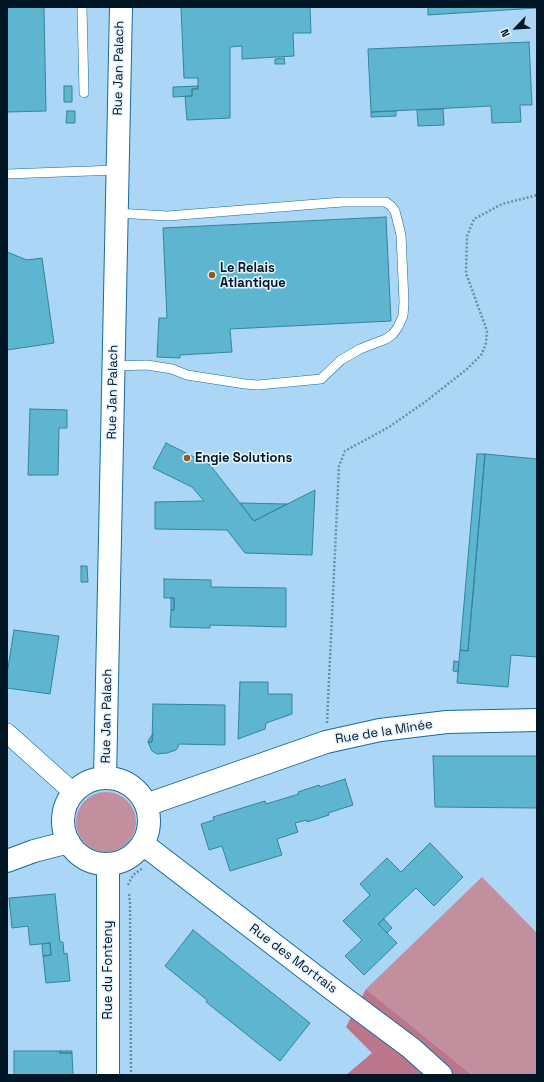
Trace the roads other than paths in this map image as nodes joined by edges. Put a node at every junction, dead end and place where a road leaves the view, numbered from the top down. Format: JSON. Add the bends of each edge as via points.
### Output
{"nodes":[{"id":1,"x":82,"y":7,"type":"edge"},
{"id":2,"x":120,"y":7,"type":"edge"},
{"id":3,"x":84,"y":93,"type":"dead end"},
{"id":4,"x":117,"y":170,"type":"junction"},
{"id":5,"x":7,"y":174,"type":"edge"},
{"id":6,"x":116,"y":213,"type":"junction"},
{"id":7,"x":113,"y":366,"type":"junction"},
{"id":8,"x":537,"y":720,"type":"edge"},
{"id":9,"x":7,"y":733,"type":"edge"},
{"id":10,"x":105,"y":778,"type":"junction"},
{"id":11,"x":74,"y":793,"type":"junction"},
{"id":12,"x":146,"y":806,"type":"junction"},
{"id":13,"x":69,"y":842,"type":"junction"},
{"id":14,"x":143,"y":844,"type":"junction"},
{"id":15,"x":7,"y":861,"type":"edge"},
{"id":16,"x":108,"y":864,"type":"junction"},
{"id":17,"x":108,"y":1075,"type":"edge"},
{"id":18,"x":441,"y":1075,"type":"edge"}],
"edges":[{"from":1,"to":3,"type":"lane"},
{"from":2,"to":4,"type":"street","name":"Rue Jan Palach"},
{"from":4,"to":5,"type":"lane"},
{"from":4,"to":6,"type":"street","name":"Rue Jan Palach"},
{"from":6,"to":7,"type":"street","name":"Rue Jan Palach"},
{"from":6,"to":7,"type":"lane","via":[[168,216],[342,202],[386,202],[395,211],[401,235],[404,316],[393,334],[341,360],[321,379],[245,384],[187,375],[172,369]]},
{"from":7,"to":10,"type":"street","name":"Rue Jan Palach"},
{"from":8,"to":12,"type":"street","name":"Rue de la Minée","via":[[447,722],[380,730],[326,742]]},
{"from":9,"to":11,"type":"street"},
{"from":10,"to":11,"type":"street","via":[[84,785]]},
{"from":10,"to":12,"type":"street","via":[[131,786]]},
{"from":11,"to":13,"type":"street","via":[[68,801],[63,822]]},
{"from":12,"to":14,"type":"street","via":[[149,818],[148,832]]},
{"from":13,"to":15,"type":"street"},
{"from":13,"to":16,"type":"street","via":[[76,852],[86,859]]},
{"from":14,"to":16,"type":"street","via":[[128,858]]},
{"from":14,"to":18,"type":"street","name":"Rue des Mortrais","via":[[411,1048]]},
{"from":16,"to":17,"type":"street","name":"Rue du Fonteny"}]}
